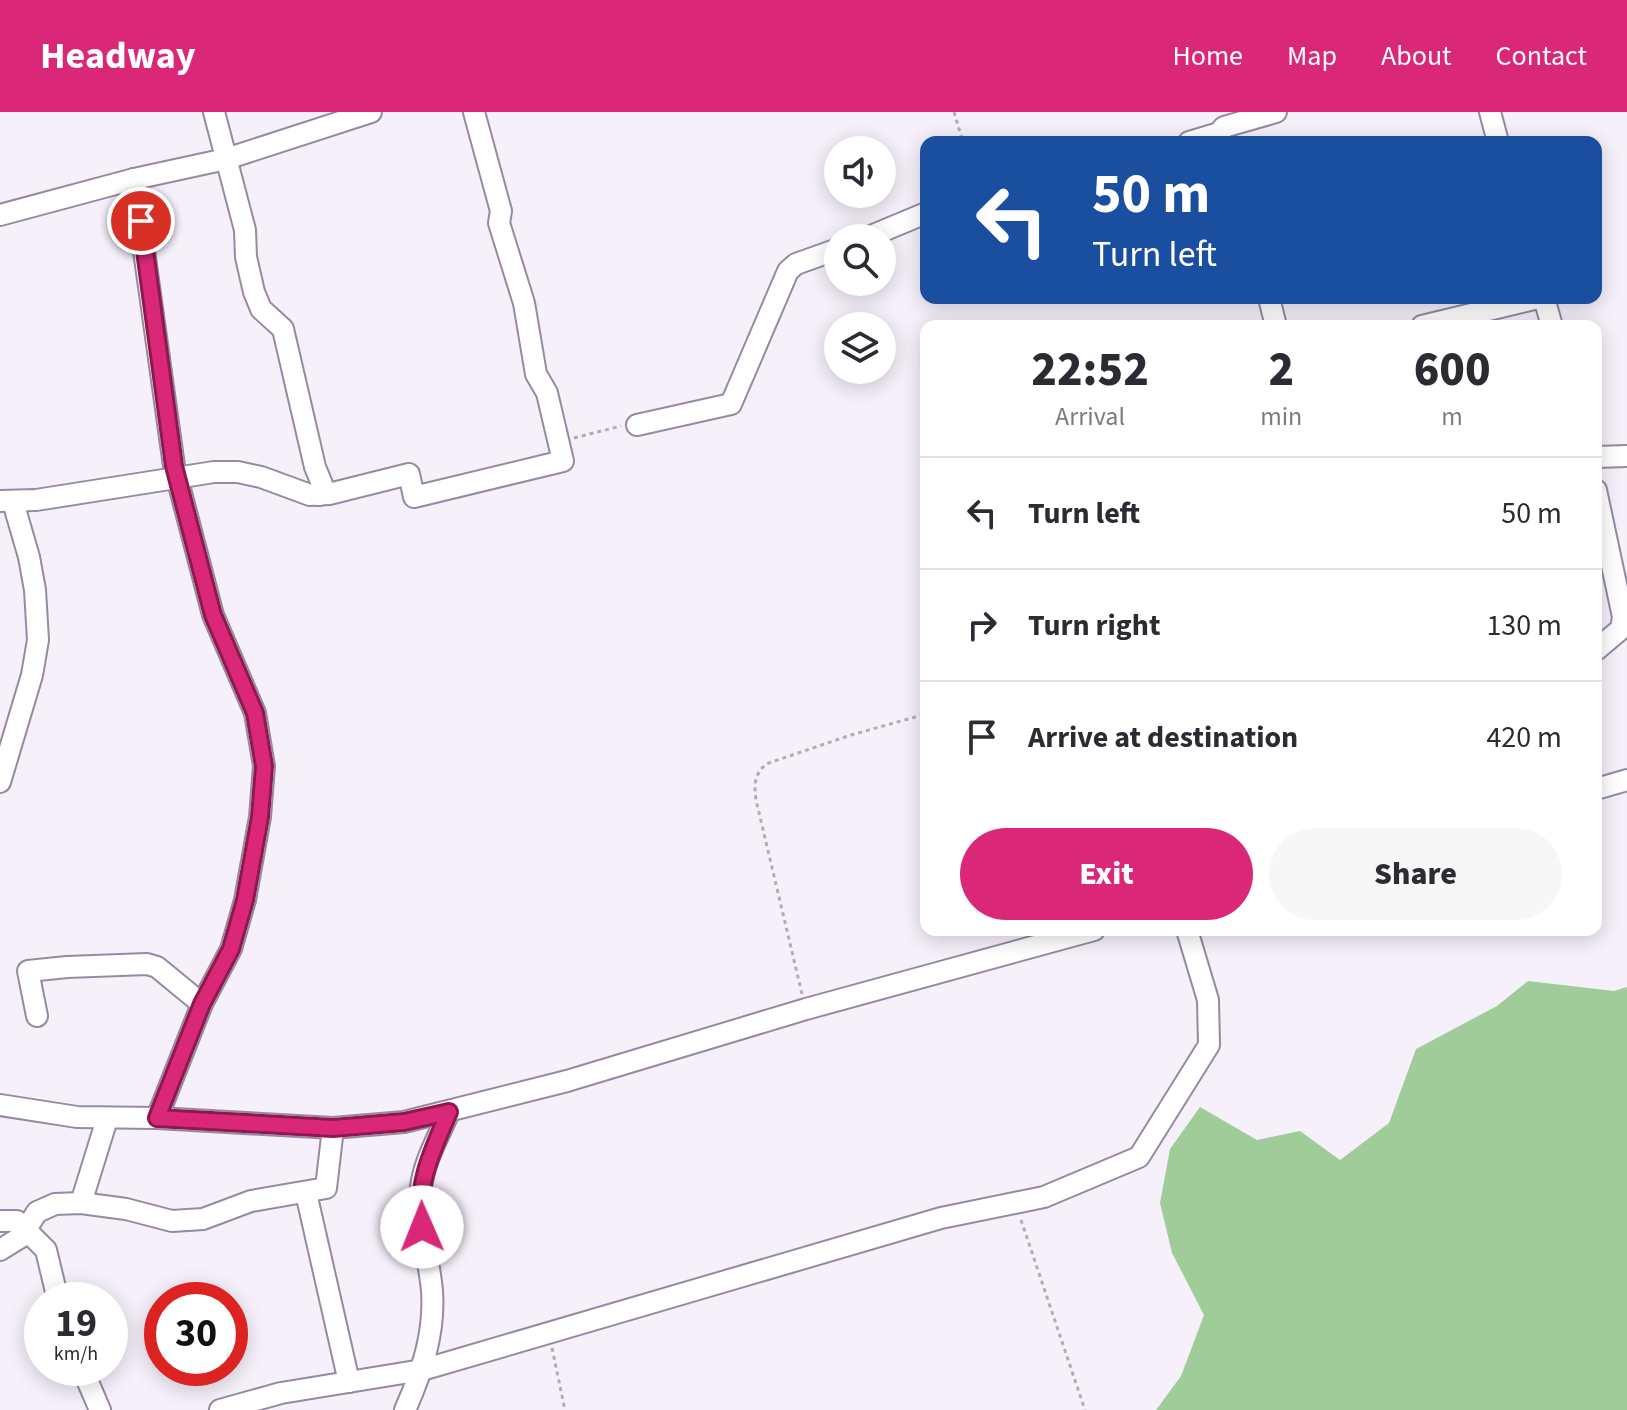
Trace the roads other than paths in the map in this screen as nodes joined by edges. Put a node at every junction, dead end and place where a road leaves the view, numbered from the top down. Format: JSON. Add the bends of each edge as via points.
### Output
{"nodes":[{"id":1,"x":214,"y":112,"type":"edge"},
{"id":2,"x":371,"y":112,"type":"edge"},
{"id":3,"x":474,"y":112,"type":"edge"},
{"id":4,"x":1276,"y":112,"type":"edge"},
{"id":5,"x":1490,"y":112,"type":"edge"},
{"id":6,"x":1224,"y":127,"type":"edge"},
{"id":7,"x":1496,"y":136,"type":"edge"},
{"id":8,"x":226,"y":159,"type":"junction"},
{"id":9,"x":134,"y":179,"type":"junction"},
{"id":10,"x":0,"y":215,"type":"edge"},
{"id":11,"x":920,"y":216,"type":"edge"},
{"id":12,"x":896,"y":226,"type":"edge"},
{"id":13,"x":824,"y":254,"type":"edge"},
{"id":14,"x":1513,"y":304,"type":"edge"},
{"id":15,"x":1447,"y":320,"type":"edge"},
{"id":16,"x":637,"y":425,"type":"road end"},
{"id":17,"x":1627,"y":456,"type":"edge"},
{"id":18,"x":1602,"y":457,"type":"edge"},
{"id":19,"x":177,"y":477,"type":"junction"},
{"id":20,"x":319,"y":495,"type":"junction"},
{"id":21,"x":7,"y":502,"type":"edge"},
{"id":22,"x":1602,"y":505,"type":"edge"},
{"id":23,"x":1618,"y":544,"type":"edge"},
{"id":24,"x":1602,"y":645,"type":"edge"},
{"id":25,"x":1627,"y":780,"type":"edge"},
{"id":26,"x":0,"y":782,"type":"edge"},
{"id":27,"x":1602,"y":787,"type":"edge"},
{"id":28,"x":1072,"y":936,"type":"edge"},
{"id":29,"x":1189,"y":936,"type":"edge"},
{"id":30,"x":202,"y":1004,"type":"junction"},
{"id":31,"x":37,"y":1016,"type":"dead end"},
{"id":32,"x":0,"y":1105,"type":"edge"},
{"id":33,"x":449,"y":1112,"type":"junction"},
{"id":34,"x":157,"y":1118,"type":"junction"},
{"id":35,"x":107,"y":1119,"type":"junction"},
{"id":36,"x":333,"y":1128,"type":"junction"},
{"id":37,"x":306,"y":1193,"type":"junction"},
{"id":38,"x":81,"y":1203,"type":"junction"},
{"id":39,"x":0,"y":1221,"type":"edge"},
{"id":40,"x":25,"y":1230,"type":"junction"},
{"id":41,"x":0,"y":1250,"type":"edge"},
{"id":42,"x":54,"y":1282,"type":"edge"},
{"id":43,"x":422,"y":1370,"type":"junction"},
{"id":44,"x":349,"y":1382,"type":"junction"},
{"id":45,"x":90,"y":1386,"type":"edge"},
{"id":46,"x":100,"y":1410,"type":"edge"},
{"id":47,"x":220,"y":1410,"type":"edge"},
{"id":48,"x":405,"y":1410,"type":"edge"}],
"edges":[{"from":1,"to":8,"type":"street"},
{"from":2,"to":8,"type":"street"},
{"from":3,"to":20,"type":"street","via":[[524,303],[536,374],[547,393],[563,461],[414,497],[409,474]]},
{"from":4,"to":6,"type":"street"},
{"from":5,"to":7,"type":"street"},
{"from":8,"to":9,"type":"street"},
{"from":8,"to":20,"type":"street","via":[[254,292],[261,309],[283,329],[322,484]]},
{"from":9,"to":10,"type":"street"},
{"from":9,"to":19,"type":"street"},
{"from":11,"to":12,"type":"street"},
{"from":13,"to":16,"type":"street","via":[[788,271],[731,404]]},
{"from":14,"to":15,"type":"street"},
{"from":17,"to":18,"type":"street"},
{"from":19,"to":20,"type":"street","via":[[238,472]]},
{"from":19,"to":21,"type":"street"},
{"from":19,"to":30,"type":"street","via":[[213,615],[255,713],[264,766],[245,900],[231,949]]},
{"from":21,"to":26,"type":"street","via":[[29,557],[38,640]]},
{"from":22,"to":23,"type":"street"},
{"from":23,"to":24,"type":"street","via":[[1623,617],[1621,629]]},
{"from":25,"to":27,"type":"street"},
{"from":28,"to":33,"type":"street"},
{"from":29,"to":43,"type":"street","via":[[1208,1000],[1209,1045],[1139,1157],[1044,1197],[941,1218]]},
{"from":30,"to":31,"type":"street","via":[[147,964],[67,967],[28,971]]},
{"from":30,"to":34,"type":"street"},
{"from":32,"to":35,"type":"street"},
{"from":33,"to":36,"type":"street"},
{"from":33,"to":43,"type":"street","via":[[421,1186],[432,1289]]},
{"from":34,"to":35,"type":"street"},
{"from":34,"to":36,"type":"street"},
{"from":35,"to":38,"type":"street"},
{"from":36,"to":37,"type":"street","via":[[326,1188]]},
{"from":37,"to":38,"type":"street","via":[[251,1201],[203,1219],[172,1221]]},
{"from":37,"to":44,"type":"street"},
{"from":38,"to":40,"type":"street","via":[[55,1204],[37,1212]]},
{"from":39,"to":40,"type":"street","via":[[17,1221]]},
{"from":40,"to":41,"type":"street"},
{"from":40,"to":42,"type":"street","via":[[46,1250]]},
{"from":43,"to":44,"type":"street"},
{"from":43,"to":48,"type":"street"},
{"from":44,"to":47,"type":"street"},
{"from":45,"to":46,"type":"street"}]}
